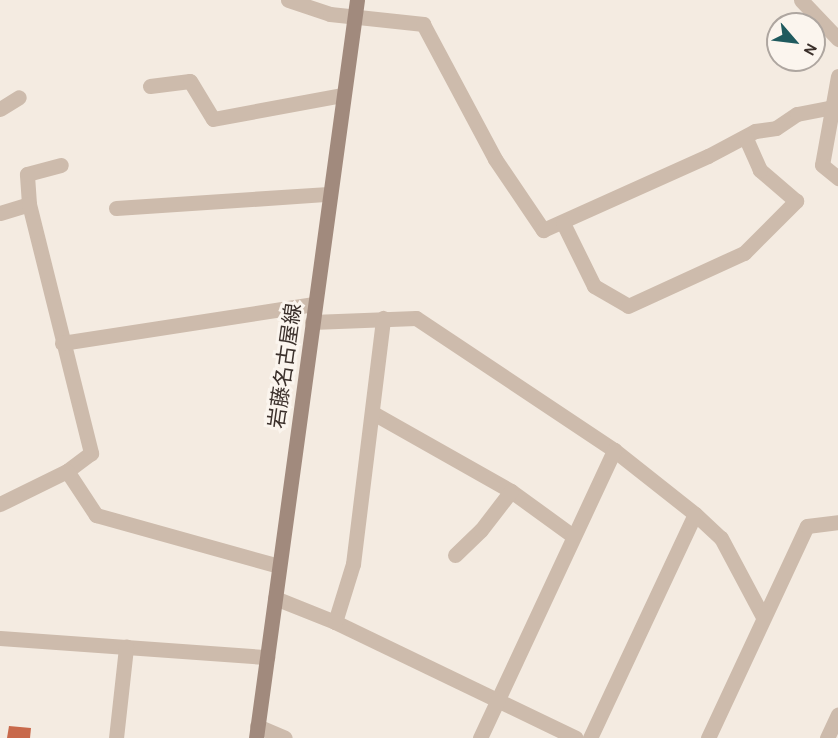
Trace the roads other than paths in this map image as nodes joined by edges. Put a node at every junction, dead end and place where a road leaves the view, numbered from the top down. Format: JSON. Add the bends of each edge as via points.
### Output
{"nodes":[{"id":1,"x":288,"y":0,"type":"edge"},
{"id":2,"x":801,"y":0,"type":"edge"},
{"id":3,"x":356,"y":8,"type":"edge"},
{"id":4,"x":838,"y":39,"type":"edge"},
{"id":5,"x":838,"y":76,"type":"edge"},
{"id":6,"x":150,"y":86,"type":"dead end"},
{"id":7,"x":343,"y":95,"type":"junction"},
{"id":8,"x":19,"y":97,"type":"dead end"},
{"id":9,"x":834,"y":107,"type":"junction"},
{"id":10,"x":0,"y":108,"type":"edge"},
{"id":11,"x":745,"y":137,"type":"junction"},
{"id":12,"x":61,"y":165,"type":"dead end"},
{"id":13,"x":838,"y":178,"type":"edge"},
{"id":14,"x":329,"y":194,"type":"junction"},
{"id":15,"x":29,"y":204,"type":"junction"},
{"id":16,"x":116,"y":208,"type":"dead end"},
{"id":17,"x":0,"y":213,"type":"edge"},
{"id":18,"x":563,"y":223,"type":"junction"},
{"id":19,"x":314,"y":304,"type":"junction"},
{"id":20,"x":383,"y":318,"type":"junction"},
{"id":21,"x":312,"y":322,"type":"junction"},
{"id":22,"x":62,"y":343,"type":"junction"},
{"id":23,"x":373,"y":413,"type":"junction"},
{"id":24,"x":614,"y":450,"type":"junction"},
{"id":25,"x":68,"y":471,"type":"junction"},
{"id":26,"x":511,"y":491,"type":"junction"},
{"id":27,"x":0,"y":504,"type":"edge"},
{"id":28,"x":695,"y":514,"type":"junction"},
{"id":29,"x":838,"y":522,"type":"edge"},
{"id":30,"x":573,"y":536,"type":"junction"},
{"id":31,"x":454,"y":555,"type":"dead end"},
{"id":32,"x":279,"y":566,"type":"junction"},
{"id":33,"x":275,"y":598,"type":"junction"},
{"id":34,"x":763,"y":617,"type":"junction"},
{"id":35,"x":335,"y":622,"type":"junction"},
{"id":36,"x":0,"y":638,"type":"edge"},
{"id":37,"x":126,"y":647,"type":"junction"},
{"id":38,"x":267,"y":657,"type":"junction"},
{"id":39,"x":497,"y":701,"type":"junction"},
{"id":40,"x":838,"y":714,"type":"edge"},
{"id":41,"x":256,"y":732,"type":"edge"},
{"id":42,"x":116,"y":738,"type":"edge"},
{"id":43,"x":285,"y":738,"type":"edge"},
{"id":44,"x":480,"y":738,"type":"edge"},
{"id":45,"x":576,"y":738,"type":"edge"},
{"id":46,"x":590,"y":738,"type":"edge"},
{"id":47,"x":708,"y":738,"type":"edge"},
{"id":48,"x":827,"y":738,"type":"edge"}],
"edges":[{"from":1,"to":3,"type":"street","via":[[330,14]]},
{"from":2,"to":4,"type":"street"},
{"from":3,"to":7,"type":"main road","name":"岩藤名古屋線"},
{"from":3,"to":18,"type":"street","via":[[423,24],[459,97],[524,203],[543,230]]},
{"from":5,"to":9,"type":"street"},
{"from":6,"to":7,"type":"street","via":[[190,81],[213,120]]},
{"from":7,"to":14,"type":"main road","name":"岩藤名古屋線"},
{"from":8,"to":10,"type":"street"},
{"from":9,"to":11,"type":"street","via":[[797,114],[777,128],[755,130]]},
{"from":9,"to":13,"type":"street","via":[[822,165]]},
{"from":11,"to":18,"type":"street"},
{"from":11,"to":18,"type":"street","via":[[760,170],[796,201],[744,253],[628,306],[594,286]]},
{"from":12,"to":15,"type":"street","via":[[27,174]]},
{"from":14,"to":16,"type":"street"},
{"from":14,"to":19,"type":"main road","name":"岩藤名古屋線"},
{"from":15,"to":17,"type":"street"},
{"from":15,"to":22,"type":"street"},
{"from":19,"to":21,"type":"main road","name":"岩藤名古屋線"},
{"from":19,"to":22,"type":"street"},
{"from":20,"to":21,"type":"street"},
{"from":20,"to":23,"type":"street"},
{"from":20,"to":24,"type":"street","via":[[416,318]]},
{"from":21,"to":32,"type":"main road","name":"岩藤名古屋線"},
{"from":22,"to":25,"type":"street","via":[[91,453]]},
{"from":23,"to":26,"type":"street"},
{"from":23,"to":35,"type":"street","via":[[353,564]]},
{"from":24,"to":28,"type":"street"},
{"from":24,"to":30,"type":"street"},
{"from":25,"to":27,"type":"street"},
{"from":25,"to":32,"type":"street","via":[[96,515]]},
{"from":26,"to":30,"type":"street"},
{"from":26,"to":31,"type":"street","via":[[481,530]]},
{"from":28,"to":34,"type":"street","via":[[721,538]]},
{"from":28,"to":46,"type":"street"},
{"from":29,"to":34,"type":"street","via":[[807,526]]},
{"from":30,"to":39,"type":"street"},
{"from":32,"to":33,"type":"main road","name":"岩藤名古屋線"},
{"from":33,"to":35,"type":"street"},
{"from":33,"to":38,"type":"main road","name":"岩藤名古屋線"},
{"from":34,"to":47,"type":"street"},
{"from":35,"to":39,"type":"street"},
{"from":36,"to":37,"type":"street"},
{"from":37,"to":38,"type":"street"},
{"from":37,"to":42,"type":"street"},
{"from":38,"to":41,"type":"main road","name":"岩藤名古屋線"},
{"from":39,"to":44,"type":"street"},
{"from":39,"to":45,"type":"street"},
{"from":40,"to":48,"type":"street"},
{"from":41,"to":43,"type":"street"}]}
